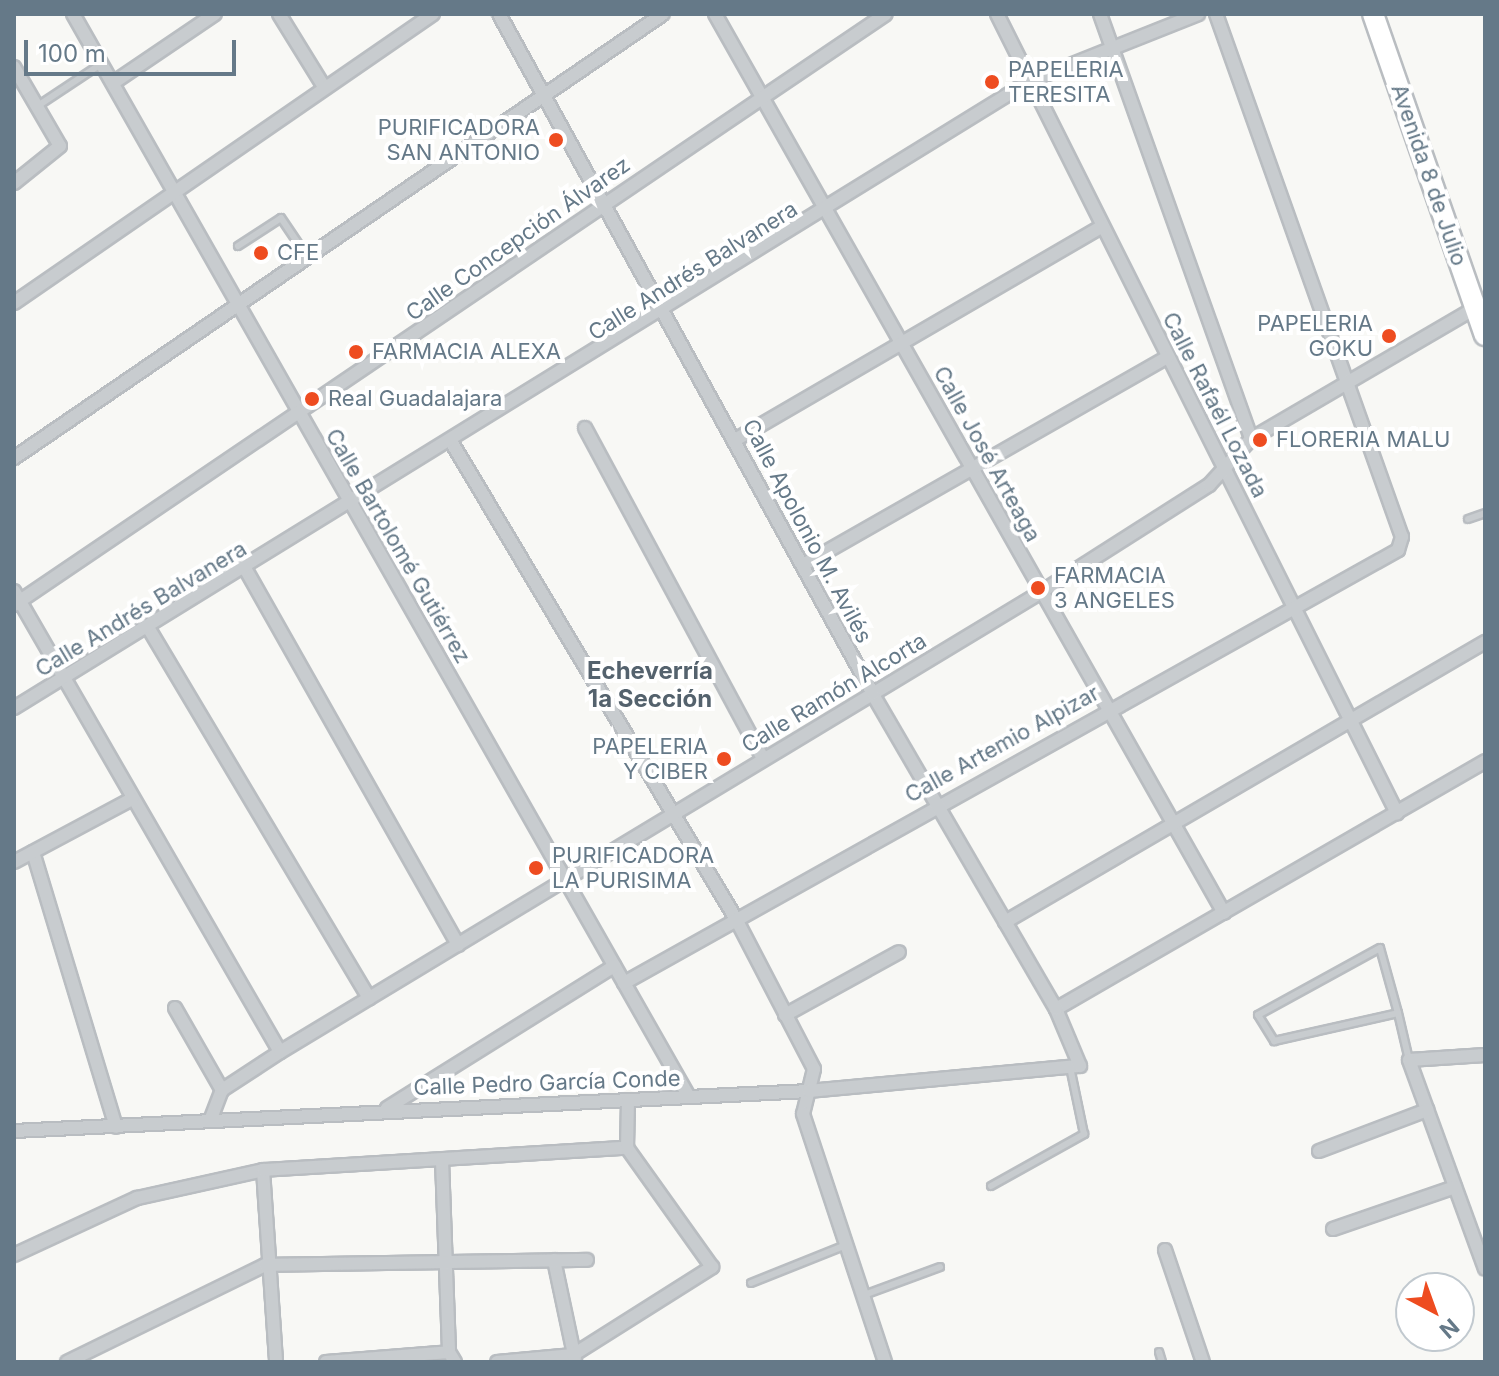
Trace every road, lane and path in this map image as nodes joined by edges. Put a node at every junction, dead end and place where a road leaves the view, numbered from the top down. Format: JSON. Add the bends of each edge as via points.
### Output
{"nodes":[{"id":1,"x":73,"y":14,"type":"edge"},
{"id":2,"x":215,"y":14,"type":"edge"},
{"id":3,"x":279,"y":14,"type":"edge"},
{"id":4,"x":433,"y":14,"type":"edge"},
{"id":5,"x":499,"y":14,"type":"edge"},
{"id":6,"x":663,"y":14,"type":"edge"},
{"id":7,"x":715,"y":14,"type":"edge"},
{"id":8,"x":886,"y":14,"type":"edge"},
{"id":9,"x":997,"y":14,"type":"edge"},
{"id":10,"x":1100,"y":14,"type":"edge"},
{"id":11,"x":1198,"y":14,"type":"edge"},
{"id":12,"x":1216,"y":14,"type":"edge"},
{"id":13,"x":1373,"y":14,"type":"edge"},
{"id":14,"x":1111,"y":44,"type":"junction"},
{"id":15,"x":101,"y":64,"type":"junction"},
{"id":16,"x":15,"y":68,"type":"edge"},
{"id":17,"x":1030,"y":81,"type":"junction"},
{"id":18,"x":113,"y":83,"type":"junction"},
{"id":19,"x":324,"y":87,"type":"junction"},
{"id":20,"x":545,"y":96,"type":"junction"},
{"id":21,"x":762,"y":97,"type":"junction"},
{"id":22,"x":39,"y":105,"type":"junction"},
{"id":23,"x":14,"y":183,"type":"edge"},
{"id":24,"x":174,"y":193,"type":"junction"},
{"id":25,"x":604,"y":203,"type":"junction"},
{"id":26,"x":827,"y":211,"type":"junction"},
{"id":27,"x":1102,"y":226,"type":"junction"},
{"id":28,"x":238,"y":246,"type":"dead end"},
{"id":29,"x":308,"y":258,"type":"junction"},
{"id":30,"x":14,"y":303,"type":"edge"},
{"id":31,"x":1480,"y":305,"type":"edge"},
{"id":32,"x":239,"y":306,"type":"junction"},
{"id":33,"x":665,"y":311,"type":"junction"},
{"id":34,"x":1485,"y":335,"type":"edge"},
{"id":35,"x":900,"y":340,"type":"junction"},
{"id":36,"x":1168,"y":357,"type":"junction"},
{"id":37,"x":1345,"y":383,"type":"junction"},
{"id":38,"x":300,"y":414,"type":"junction"},
{"id":39,"x":585,"y":428,"type":"dead end"},
{"id":40,"x":1251,"y":439,"type":"junction"},
{"id":41,"x":735,"y":440,"type":"junction"},
{"id":42,"x":452,"y":443,"type":"junction"},
{"id":43,"x":14,"y":458,"type":"edge"},
{"id":44,"x":1224,"y":468,"type":"junction"},
{"id":45,"x":972,"y":469,"type":"junction"},
{"id":46,"x":352,"y":505,"type":"junction"},
{"id":47,"x":1485,"y":513,"type":"edge"},
{"id":48,"x":1468,"y":519,"type":"dead end"},
{"id":49,"x":803,"y":565,"type":"junction"},
{"id":50,"x":246,"y":570,"type":"junction"},
{"id":51,"x":1041,"y":592,"type":"junction"},
{"id":52,"x":16,"y":599,"type":"edge"},
{"id":53,"x":1293,"y":606,"type":"junction"},
{"id":54,"x":149,"y":629,"type":"junction"},
{"id":55,"x":1485,"y":642,"type":"edge"},
{"id":56,"x":66,"y":677,"type":"junction"},
{"id":57,"x":873,"y":694,"type":"junction"},
{"id":58,"x":14,"y":708,"type":"edge"},
{"id":59,"x":1107,"y":708,"type":"junction"},
{"id":60,"x":1353,"y":725,"type":"junction"},
{"id":61,"x":763,"y":758,"type":"junction"},
{"id":62,"x":1485,"y":761,"type":"edge"},
{"id":63,"x":132,"y":799,"type":"junction"},
{"id":64,"x":935,"y":805,"type":"junction"},
{"id":65,"x":674,"y":813,"type":"junction"},
{"id":66,"x":1397,"y":813,"type":"junction"},
{"id":67,"x":1175,"y":827,"type":"junction"},
{"id":68,"x":33,"y":852,"type":"junction"},
{"id":69,"x":14,"y":862,"type":"edge"},
{"id":70,"x":565,"y":879,"type":"junction"},
{"id":71,"x":1224,"y":913,"type":"junction"},
{"id":72,"x":736,"y":919,"type":"junction"},
{"id":73,"x":1005,"y":922,"type":"junction"},
{"id":74,"x":458,"y":945,"type":"junction"},
{"id":75,"x":899,"y":952,"type":"dead end"},
{"id":76,"x":614,"y":966,"type":"junction"},
{"id":77,"x":624,"y":983,"type":"junction"},
{"id":78,"x":369,"y":998,"type":"junction"},
{"id":79,"x":175,"y":1008,"type":"dead end"},
{"id":80,"x":1056,"y":1009,"type":"junction"},
{"id":81,"x":1398,"y":1013,"type":"junction"},
{"id":82,"x":785,"y":1015,"type":"junction"},
{"id":83,"x":280,"y":1052,"type":"junction"},
{"id":84,"x":1485,"y":1055,"type":"edge"},
{"id":85,"x":1409,"y":1060,"type":"junction"},
{"id":86,"x":1075,"y":1069,"type":"junction"},
{"id":87,"x":222,"y":1090,"type":"junction"},
{"id":88,"x":809,"y":1091,"type":"junction"},
{"id":89,"x":689,"y":1097,"type":"junction"},
{"id":90,"x":628,"y":1100,"type":"junction"},
{"id":91,"x":384,"y":1110,"type":"junction"},
{"id":92,"x":1427,"y":1110,"type":"junction"},
{"id":93,"x":210,"y":1121,"type":"junction"},
{"id":94,"x":116,"y":1127,"type":"junction"},
{"id":95,"x":14,"y":1131,"type":"edge"},
{"id":96,"x":627,"y":1148,"type":"junction"},
{"id":97,"x":1319,"y":1151,"type":"dead end"},
{"id":98,"x":442,"y":1160,"type":"junction"},
{"id":99,"x":263,"y":1170,"type":"junction"},
{"id":100,"x":991,"y":1186,"type":"dead end"},
{"id":101,"x":1455,"y":1187,"type":"junction"},
{"id":102,"x":1333,"y":1229,"type":"dead end"},
{"id":103,"x":846,"y":1245,"type":"junction"},
{"id":104,"x":1165,"y":1250,"type":"dead end"},
{"id":105,"x":14,"y":1255,"type":"edge"},
{"id":106,"x":554,"y":1260,"type":"junction"},
{"id":107,"x":587,"y":1260,"type":"dead end"},
{"id":108,"x":446,"y":1262,"type":"junction"},
{"id":109,"x":265,"y":1265,"type":"junction"},
{"id":110,"x":940,"y":1267,"type":"dead end"},
{"id":111,"x":1485,"y":1267,"type":"edge"},
{"id":112,"x":751,"y":1283,"type":"dead end"},
{"id":113,"x":863,"y":1295,"type":"junction"},
{"id":114,"x":1159,"y":1352,"type":"dead end"},
{"id":115,"x":452,"y":1357,"type":"edge"},
{"id":116,"x":575,"y":1358,"type":"edge"},
{"id":117,"x":67,"y":1362,"type":"edge"},
{"id":118,"x":276,"y":1362,"type":"edge"},
{"id":119,"x":326,"y":1362,"type":"edge"},
{"id":120,"x":497,"y":1362,"type":"edge"},
{"id":121,"x":885,"y":1362,"type":"edge"},
{"id":122,"x":1162,"y":1362,"type":"edge"},
{"id":123,"x":1203,"y":1362,"type":"edge"}],
"edges":[{"from":1,"to":15,"type":"street","name":"Calle Bartolomé Gutiérrez"},
{"from":2,"to":18,"type":"street"},
{"from":3,"to":19,"type":"street"},
{"from":4,"to":19,"type":"street"},
{"from":5,"to":20,"type":"street","name":"Calle Apolonio M. Avilés"},
{"from":6,"to":20,"type":"street"},
{"from":7,"to":21,"type":"street","name":"Calle José Arteaga"},
{"from":8,"to":21,"type":"street","name":"Calle Concepción Álvarez"},
{"from":9,"to":17,"type":"street","name":"Calle Rafaél Lozada"},
{"from":10,"to":14,"type":"street"},
{"from":11,"to":14,"type":"street","name":"Calle Andrés Balvanera"},
{"from":12,"to":37,"type":"street"},
{"from":13,"to":31,"type":"main road","name":"Avenida 8 de Julio"},
{"from":14,"to":17,"type":"street","name":"Calle Andrés Balvanera"},
{"from":14,"to":40,"type":"street"},
{"from":15,"to":18,"type":"street","name":"Calle Bartolomé Gutiérrez"},
{"from":15,"to":22,"type":"lane"},
{"from":16,"to":22,"type":"street"},
{"from":17,"to":26,"type":"street","name":"Calle Andrés Balvanera"},
{"from":17,"to":27,"type":"street","name":"Calle Rafaél Lozada"},
{"from":18,"to":24,"type":"street","name":"Calle Bartolomé Gutiérrez"},
{"from":19,"to":24,"type":"street"},
{"from":20,"to":25,"type":"street","name":"Calle Apolonio M. Avilés"},
{"from":20,"to":29,"type":"street"},
{"from":21,"to":25,"type":"street","name":"Calle Concepción Álvarez"},
{"from":21,"to":26,"type":"street","name":"Calle José Arteaga"},
{"from":22,"to":23,"type":"street","via":[[60,146]]},
{"from":24,"to":30,"type":"street"},
{"from":24,"to":32,"type":"street","name":"Calle Bartolomé Gutiérrez"},
{"from":25,"to":33,"type":"street","name":"Calle Apolonio M. Avilés"},
{"from":25,"to":38,"type":"street","name":"Calle Concepción Álvarez"},
{"from":26,"to":33,"type":"street","name":"Calle Andrés Balvanera"},
{"from":26,"to":35,"type":"street","name":"Calle José Arteaga"},
{"from":27,"to":35,"type":"street"},
{"from":27,"to":36,"type":"street","name":"Calle Rafaél Lozada"},
{"from":28,"to":29,"type":"lane","via":[[281,218]]},
{"from":29,"to":32,"type":"street"},
{"from":31,"to":34,"type":"main road","name":"Avenida 8 de Julio"},
{"from":31,"to":37,"type":"street","name":"Calle Ramón Alcorta"},
{"from":32,"to":38,"type":"street","name":"Calle Bartolomé Gutiérrez"},
{"from":32,"to":43,"type":"street"},
{"from":33,"to":41,"type":"street","name":"Calle Apolonio M. Avilés"},
{"from":33,"to":42,"type":"street","name":"Calle Andrés Balvanera"},
{"from":35,"to":41,"type":"street"},
{"from":35,"to":45,"type":"street","name":"Calle José Arteaga"},
{"from":36,"to":44,"type":"street","name":"Calle Rafaél Lozada"},
{"from":36,"to":45,"type":"street"},
{"from":37,"to":40,"type":"street","name":"Calle Ramón Alcorta"},
{"from":37,"to":53,"type":"street","name":"Calle Artemio Alpizar","via":[[1401,545]]},
{"from":38,"to":46,"type":"street","name":"Calle Bartolomé Gutiérrez"},
{"from":38,"to":52,"type":"street","name":"Calle Concepción Álvarez"},
{"from":39,"to":61,"type":"street"},
{"from":40,"to":44,"type":"street","name":"Calle Ramón Alcorta"},
{"from":41,"to":49,"type":"street","name":"Calle Apolonio M. Avilés"},
{"from":42,"to":46,"type":"street","name":"Calle Andrés Balvanera"},
{"from":42,"to":65,"type":"street"},
{"from":44,"to":51,"type":"street","name":"Calle Ramón Alcorta","via":[[1209,485]]},
{"from":44,"to":53,"type":"street","name":"Calle Rafaél Lozada"},
{"from":45,"to":49,"type":"street"},
{"from":45,"to":51,"type":"street","name":"Calle José Arteaga"},
{"from":46,"to":50,"type":"street","name":"Calle Andrés Balvanera"},
{"from":46,"to":70,"type":"street","name":"Calle Bartolomé Gutiérrez"},
{"from":47,"to":48,"type":"lane"},
{"from":49,"to":57,"type":"street","name":"Calle Apolonio M. Avilés"},
{"from":50,"to":54,"type":"street","name":"Calle Andrés Balvanera"},
{"from":50,"to":74,"type":"street"},
{"from":51,"to":57,"type":"street","name":"Calle Ramón Alcorta"},
{"from":51,"to":59,"type":"street","name":"Calle José Arteaga"},
{"from":52,"to":56,"type":"street"},
{"from":53,"to":59,"type":"street","name":"Calle Artemio Alpizar"},
{"from":53,"to":60,"type":"street","name":"Calle Rafaél Lozada"},
{"from":54,"to":56,"type":"street","name":"Calle Andrés Balvanera"},
{"from":54,"to":78,"type":"street"},
{"from":55,"to":60,"type":"street"},
{"from":56,"to":58,"type":"street","name":"Calle Andrés Balvanera"},
{"from":56,"to":63,"type":"street"},
{"from":57,"to":61,"type":"street","name":"Calle Ramón Alcorta"},
{"from":57,"to":64,"type":"street","name":"Calle Apolonio M. Avilés"},
{"from":59,"to":64,"type":"street","name":"Calle Artemio Alpizar"},
{"from":59,"to":67,"type":"street","name":"Calle José Arteaga"},
{"from":60,"to":66,"type":"street","name":"Calle Rafaél Lozada"},
{"from":60,"to":67,"type":"street"},
{"from":61,"to":65,"type":"street","name":"Calle Ramón Alcorta"},
{"from":62,"to":66,"type":"street"},
{"from":63,"to":68,"type":"street"},
{"from":63,"to":83,"type":"street"},
{"from":64,"to":72,"type":"street","name":"Calle Artemio Alpizar"},
{"from":64,"to":73,"type":"street","name":"Calle Apolonio M. Avilés"},
{"from":65,"to":70,"type":"street","name":"Calle Ramón Alcorta"},
{"from":65,"to":72,"type":"street"},
{"from":66,"to":71,"type":"street"},
{"from":67,"to":71,"type":"street","name":"Calle José Arteaga"},
{"from":67,"to":73,"type":"street"},
{"from":68,"to":69,"type":"street"},
{"from":68,"to":94,"type":"street"},
{"from":70,"to":74,"type":"street","name":"Calle Ramón Alcorta"},
{"from":70,"to":76,"type":"street","name":"Calle Bartolomé Gutiérrez"},
{"from":71,"to":80,"type":"street"},
{"from":72,"to":77,"type":"street","name":"Calle Artemio Alpizar"},
{"from":72,"to":82,"type":"street"},
{"from":73,"to":80,"type":"street","name":"Calle Apolonio M. Avilés"},
{"from":74,"to":78,"type":"street","name":"Calle Ramón Alcorta"},
{"from":75,"to":82,"type":"street"},
{"from":76,"to":77,"type":"street","name":"Calle Bartolomé Gutiérrez"},
{"from":76,"to":91,"type":"street"},
{"from":77,"to":89,"type":"street","name":"Calle Bartolomé Gutiérrez"},
{"from":78,"to":83,"type":"street","name":"Calle Ramón Alcorta"},
{"from":79,"to":87,"type":"street"},
{"from":80,"to":86,"type":"street","name":"Calle Apolonio M. Avilés"},
{"from":81,"to":81,"type":"lane","via":[[1380,948],[1258,1015],[1267,1037],[1277,1041]]},
{"from":81,"to":85,"type":"lane"},
{"from":82,"to":88,"type":"street","via":[[814,1069]]},
{"from":83,"to":87,"type":"street","name":"Calle Ramón Alcorta"},
{"from":84,"to":85,"type":"street"},
{"from":85,"to":92,"type":"street"},
{"from":86,"to":88,"type":"street","name":"Calle Pedro García Conde"},
{"from":86,"to":100,"type":"lane","via":[[1084,1134]]},
{"from":87,"to":93,"type":"street"},
{"from":88,"to":89,"type":"street","name":"Calle Pedro García Conde"},
{"from":88,"to":103,"type":"street","via":[[803,1114]]},
{"from":89,"to":90,"type":"street","name":"Calle Pedro García Conde"},
{"from":90,"to":91,"type":"street","name":"Calle Pedro García Conde"},
{"from":90,"to":96,"type":"street"},
{"from":91,"to":93,"type":"street","name":"Calle Pedro García Conde"},
{"from":92,"to":97,"type":"street"},
{"from":92,"to":101,"type":"street"},
{"from":93,"to":94,"type":"street","name":"Calle Pedro García Conde"},
{"from":94,"to":95,"type":"street","name":"Calle Pedro García Conde"},
{"from":96,"to":98,"type":"street"},
{"from":96,"to":116,"type":"street","via":[[712,1267]]},
{"from":98,"to":99,"type":"street"},
{"from":98,"to":108,"type":"street"},
{"from":99,"to":105,"type":"street","via":[[137,1198]]},
{"from":99,"to":109,"type":"street"},
{"from":101,"to":102,"type":"street"},
{"from":101,"to":111,"type":"street"},
{"from":103,"to":112,"type":"lane"},
{"from":103,"to":113,"type":"street"},
{"from":104,"to":123,"type":"street"},
{"from":106,"to":107,"type":"street"},
{"from":106,"to":108,"type":"street"},
{"from":106,"to":116,"type":"street"},
{"from":108,"to":109,"type":"street"},
{"from":108,"to":115,"type":"street"},
{"from":109,"to":117,"type":"street"},
{"from":109,"to":118,"type":"street"},
{"from":110,"to":113,"type":"lane"},
{"from":113,"to":121,"type":"street"},
{"from":114,"to":122,"type":"lane"},
{"from":115,"to":119,"type":"street"},
{"from":116,"to":120,"type":"street"}]}
